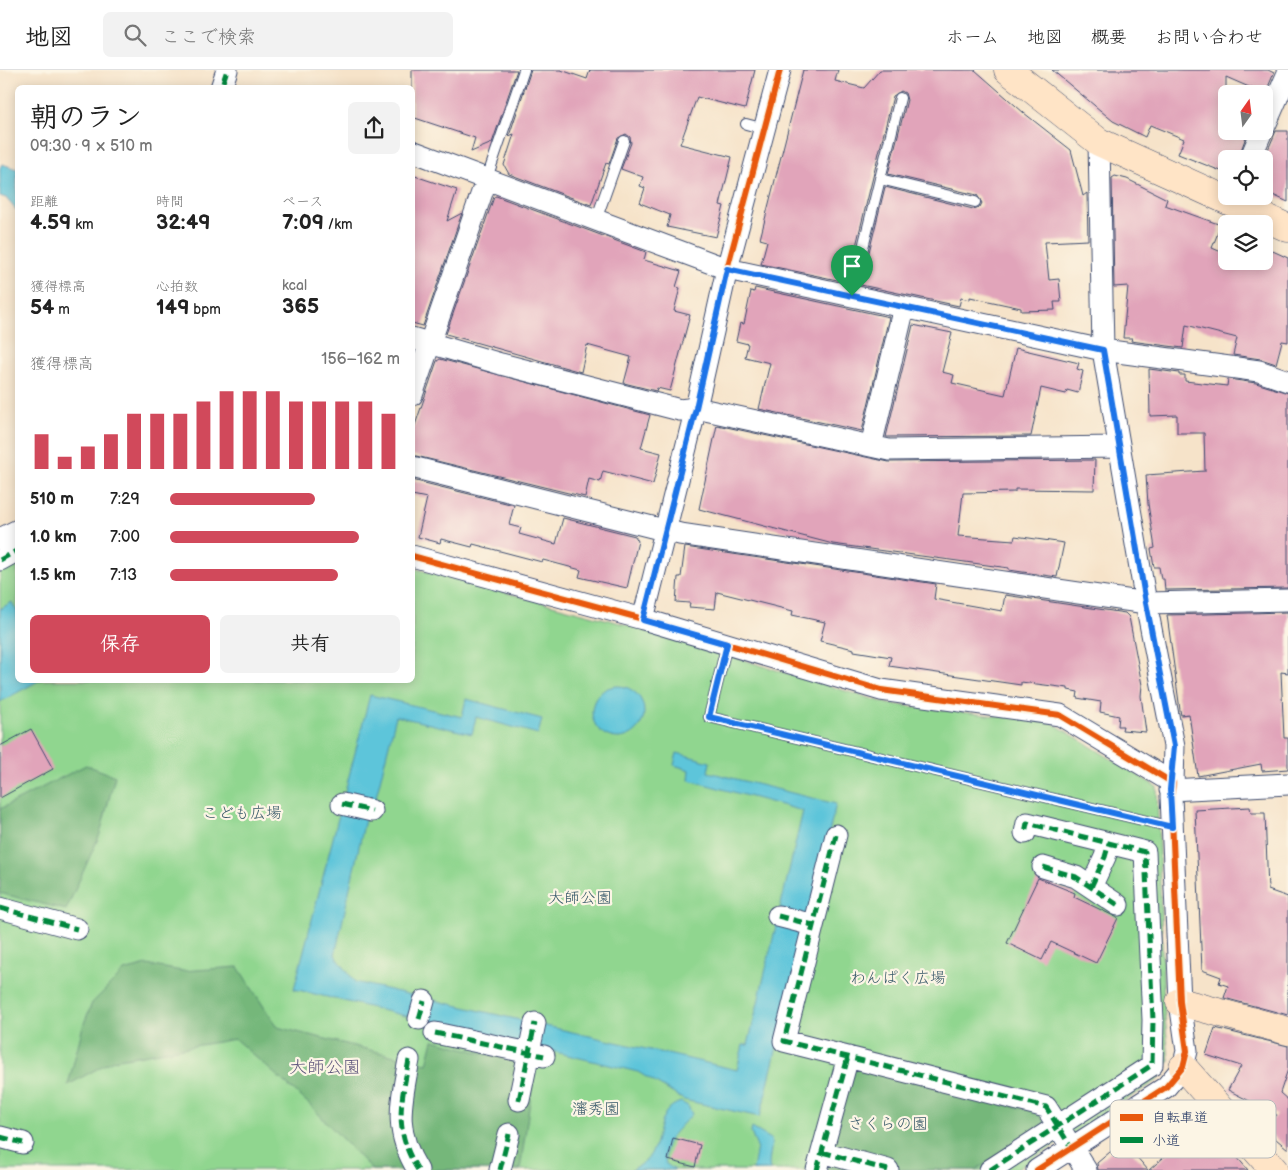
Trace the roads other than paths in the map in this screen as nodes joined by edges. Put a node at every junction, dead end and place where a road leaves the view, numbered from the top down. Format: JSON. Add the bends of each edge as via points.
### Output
{"nodes":[{"id":1,"x":524,"y":70,"type":"edge"},
{"id":2,"x":780,"y":70,"type":"edge"},
{"id":3,"x":1021,"y":74,"type":"edge"},
{"id":4,"x":1286,"y":83,"type":"edge"},
{"id":5,"x":900,"y":98,"type":"dead end"},
{"id":6,"x":1273,"y":110,"type":"edge"},
{"id":7,"x":624,"y":141,"type":"dead end"},
{"id":8,"x":1099,"y":142,"type":"junction"},
{"id":9,"x":415,"y":152,"type":"edge"},
{"id":10,"x":487,"y":178,"type":"junction"},
{"id":11,"x":880,"y":179,"type":"junction"},
{"id":12,"x":1218,"y":193,"type":"edge"},
{"id":13,"x":975,"y":202,"type":"dead end"},
{"id":14,"x":1244,"y":205,"type":"edge"},
{"id":15,"x":596,"y":220,"type":"junction"},
{"id":16,"x":1288,"y":228,"type":"edge"},
{"id":17,"x":727,"y":269,"type":"junction"},
{"id":18,"x":852,"y":296,"type":"junction"},
{"id":19,"x":904,"y":307,"type":"junction"},
{"id":20,"x":422,"y":341,"type":"edge"},
{"id":21,"x":1103,"y":350,"type":"junction"},
{"id":22,"x":415,"y":379,"type":"edge"},
{"id":23,"x":1288,"y":382,"type":"edge"},
{"id":24,"x":696,"y":408,"type":"junction"},
{"id":25,"x":871,"y":446,"type":"junction"},
{"id":26,"x":1118,"y":447,"type":"junction"},
{"id":27,"x":415,"y":468,"type":"edge"},
{"id":28,"x":15,"y":532,"type":"edge"},
{"id":29,"x":666,"y":532,"type":"junction"},
{"id":30,"x":0,"y":539,"type":"edge"},
{"id":31,"x":15,"y":552,"type":"edge"},
{"id":32,"x":415,"y":557,"type":"edge"},
{"id":33,"x":0,"y":560,"type":"edge"},
{"id":34,"x":1288,"y":600,"type":"edge"},
{"id":35,"x":1146,"y":603,"type":"junction"},
{"id":36,"x":643,"y":620,"type":"junction"},
{"id":37,"x":727,"y":644,"type":"junction"},
{"id":38,"x":1288,"y":784,"type":"edge"},
{"id":39,"x":1172,"y":787,"type":"junction"},
{"id":40,"x":342,"y":804,"type":"dead end"},
{"id":41,"x":372,"y":811,"type":"dead end"},
{"id":42,"x":1172,"y":827,"type":"junction"},
{"id":43,"x":1025,"y":833,"type":"dead end"},
{"id":44,"x":836,"y":835,"type":"dead end"},
{"id":45,"x":1108,"y":843,"type":"junction"},
{"id":46,"x":1043,"y":868,"type":"dead end"},
{"id":47,"x":1091,"y":887,"type":"junction"},
{"id":48,"x":1118,"y":904,"type":"dead end"},
{"id":49,"x":0,"y":908,"type":"edge"},
{"id":50,"x":778,"y":916,"type":"dead end"},
{"id":51,"x":813,"y":924,"type":"junction"},
{"id":52,"x":77,"y":929,"type":"dead end"},
{"id":53,"x":1180,"y":1002,"type":"junction"},
{"id":54,"x":426,"y":1018,"type":"dead end"},
{"id":55,"x":536,"y":1023,"type":"dead end"},
{"id":56,"x":1288,"y":1031,"type":"edge"},
{"id":57,"x":536,"y":1054,"type":"junction"},
{"id":58,"x":848,"y":1057,"type":"junction"},
{"id":59,"x":409,"y":1060,"type":"dead end"},
{"id":60,"x":1183,"y":1067,"type":"junction"},
{"id":61,"x":519,"y":1100,"type":"dead end"},
{"id":62,"x":1146,"y":1100,"type":"edge"},
{"id":63,"x":1212,"y":1100,"type":"edge"},
{"id":64,"x":1110,"y":1124,"type":"edge"},
{"id":65,"x":1058,"y":1127,"type":"junction"},
{"id":66,"x":508,"y":1134,"type":"dead end"},
{"id":67,"x":0,"y":1138,"type":"edge"},
{"id":68,"x":23,"y":1143,"type":"dead end"},
{"id":69,"x":1072,"y":1149,"type":"junction"},
{"id":70,"x":1263,"y":1158,"type":"edge"},
{"id":71,"x":820,"y":1161,"type":"edge"},
{"id":72,"x":418,"y":1170,"type":"edge"},
{"id":73,"x":500,"y":1170,"type":"edge"},
{"id":74,"x":888,"y":1170,"type":"edge"},
{"id":75,"x":990,"y":1170,"type":"edge"},
{"id":76,"x":1037,"y":1170,"type":"edge"},
{"id":77,"x":1086,"y":1170,"type":"edge"},
{"id":78,"x":1274,"y":1170,"type":"edge"}],
"edges":[{"from":1,"to":10,"type":"lane"},
{"from":2,"to":17,"type":"street","via":[[756,126]]},
{"from":3,"to":8,"type":"street"},
{"from":4,"to":6,"type":"street"},
{"from":5,"to":11,"type":"lane"},
{"from":7,"to":15,"type":"lane"},
{"from":8,"to":12,"type":"street"},
{"from":8,"to":21,"type":"street"},
{"from":9,"to":10,"type":"street"},
{"from":10,"to":15,"type":"street"},
{"from":10,"to":20,"type":"street"},
{"from":11,"to":13,"type":"lane"},
{"from":11,"to":18,"type":"lane"},
{"from":14,"to":16,"type":"street"},
{"from":15,"to":17,"type":"street"},
{"from":17,"to":18,"type":"street"},
{"from":17,"to":24,"type":"street"},
{"from":18,"to":19,"type":"street"},
{"from":19,"to":21,"type":"street"},
{"from":19,"to":25,"type":"street"},
{"from":20,"to":22,"type":"street"},
{"from":20,"to":24,"type":"street","via":[[680,410]]},
{"from":21,"to":23,"type":"street","via":[[1259,372]]},
{"from":21,"to":26,"type":"street"},
{"from":24,"to":25,"type":"street"},
{"from":24,"to":29,"type":"street"},
{"from":25,"to":26,"type":"street","via":[[889,450]]},
{"from":26,"to":35,"type":"street"},
{"from":27,"to":29,"type":"street"},
{"from":28,"to":30,"type":"street"},
{"from":29,"to":35,"type":"street"},
{"from":29,"to":36,"type":"street"},
{"from":31,"to":33,"type":"street"},
{"from":32,"to":36,"type":"street"},
{"from":34,"to":35,"type":"street"},
{"from":35,"to":39,"type":"street","via":[[1174,746]]},
{"from":36,"to":37,"type":"street"},
{"from":37,"to":39,"type":"street","via":[[881,690],[1060,716]]},
{"from":37,"to":42,"type":"lane","via":[[709,717]]},
{"from":38,"to":39,"type":"street"},
{"from":39,"to":42,"type":"street"},
{"from":40,"to":41,"type":"street"},
{"from":42,"to":53,"type":"street"},
{"from":43,"to":45,"type":"street","via":[[1027,823]]},
{"from":44,"to":51,"type":"street"},
{"from":45,"to":47,"type":"street"},
{"from":45,"to":65,"type":"street","via":[[1145,852],[1152,1065]]},
{"from":46,"to":47,"type":"street","via":[[1076,877]]},
{"from":47,"to":48,"type":"street"},
{"from":49,"to":52,"type":"street"},
{"from":50,"to":51,"type":"street"},
{"from":51,"to":58,"type":"street","via":[[784,1041]]},
{"from":53,"to":56,"type":"street"},
{"from":53,"to":60,"type":"street","via":[[1187,1051]]},
{"from":54,"to":57,"type":"street"},
{"from":55,"to":57,"type":"street"},
{"from":57,"to":61,"type":"street"},
{"from":58,"to":65,"type":"street","via":[[1046,1108]]},
{"from":58,"to":71,"type":"street"},
{"from":59,"to":72,"type":"street","via":[[400,1111],[404,1140]]},
{"from":60,"to":62,"type":"street","via":[[1166,1087]]},
{"from":60,"to":63,"type":"street"},
{"from":64,"to":69,"type":"street"},
{"from":65,"to":69,"type":"street"},
{"from":65,"to":75,"type":"street"},
{"from":66,"to":73,"type":"street"},
{"from":67,"to":68,"type":"street"},
{"from":69,"to":76,"type":"street"},
{"from":69,"to":77,"type":"street"},
{"from":70,"to":78,"type":"street"},
{"from":71,"to":74,"type":"street"}]}
